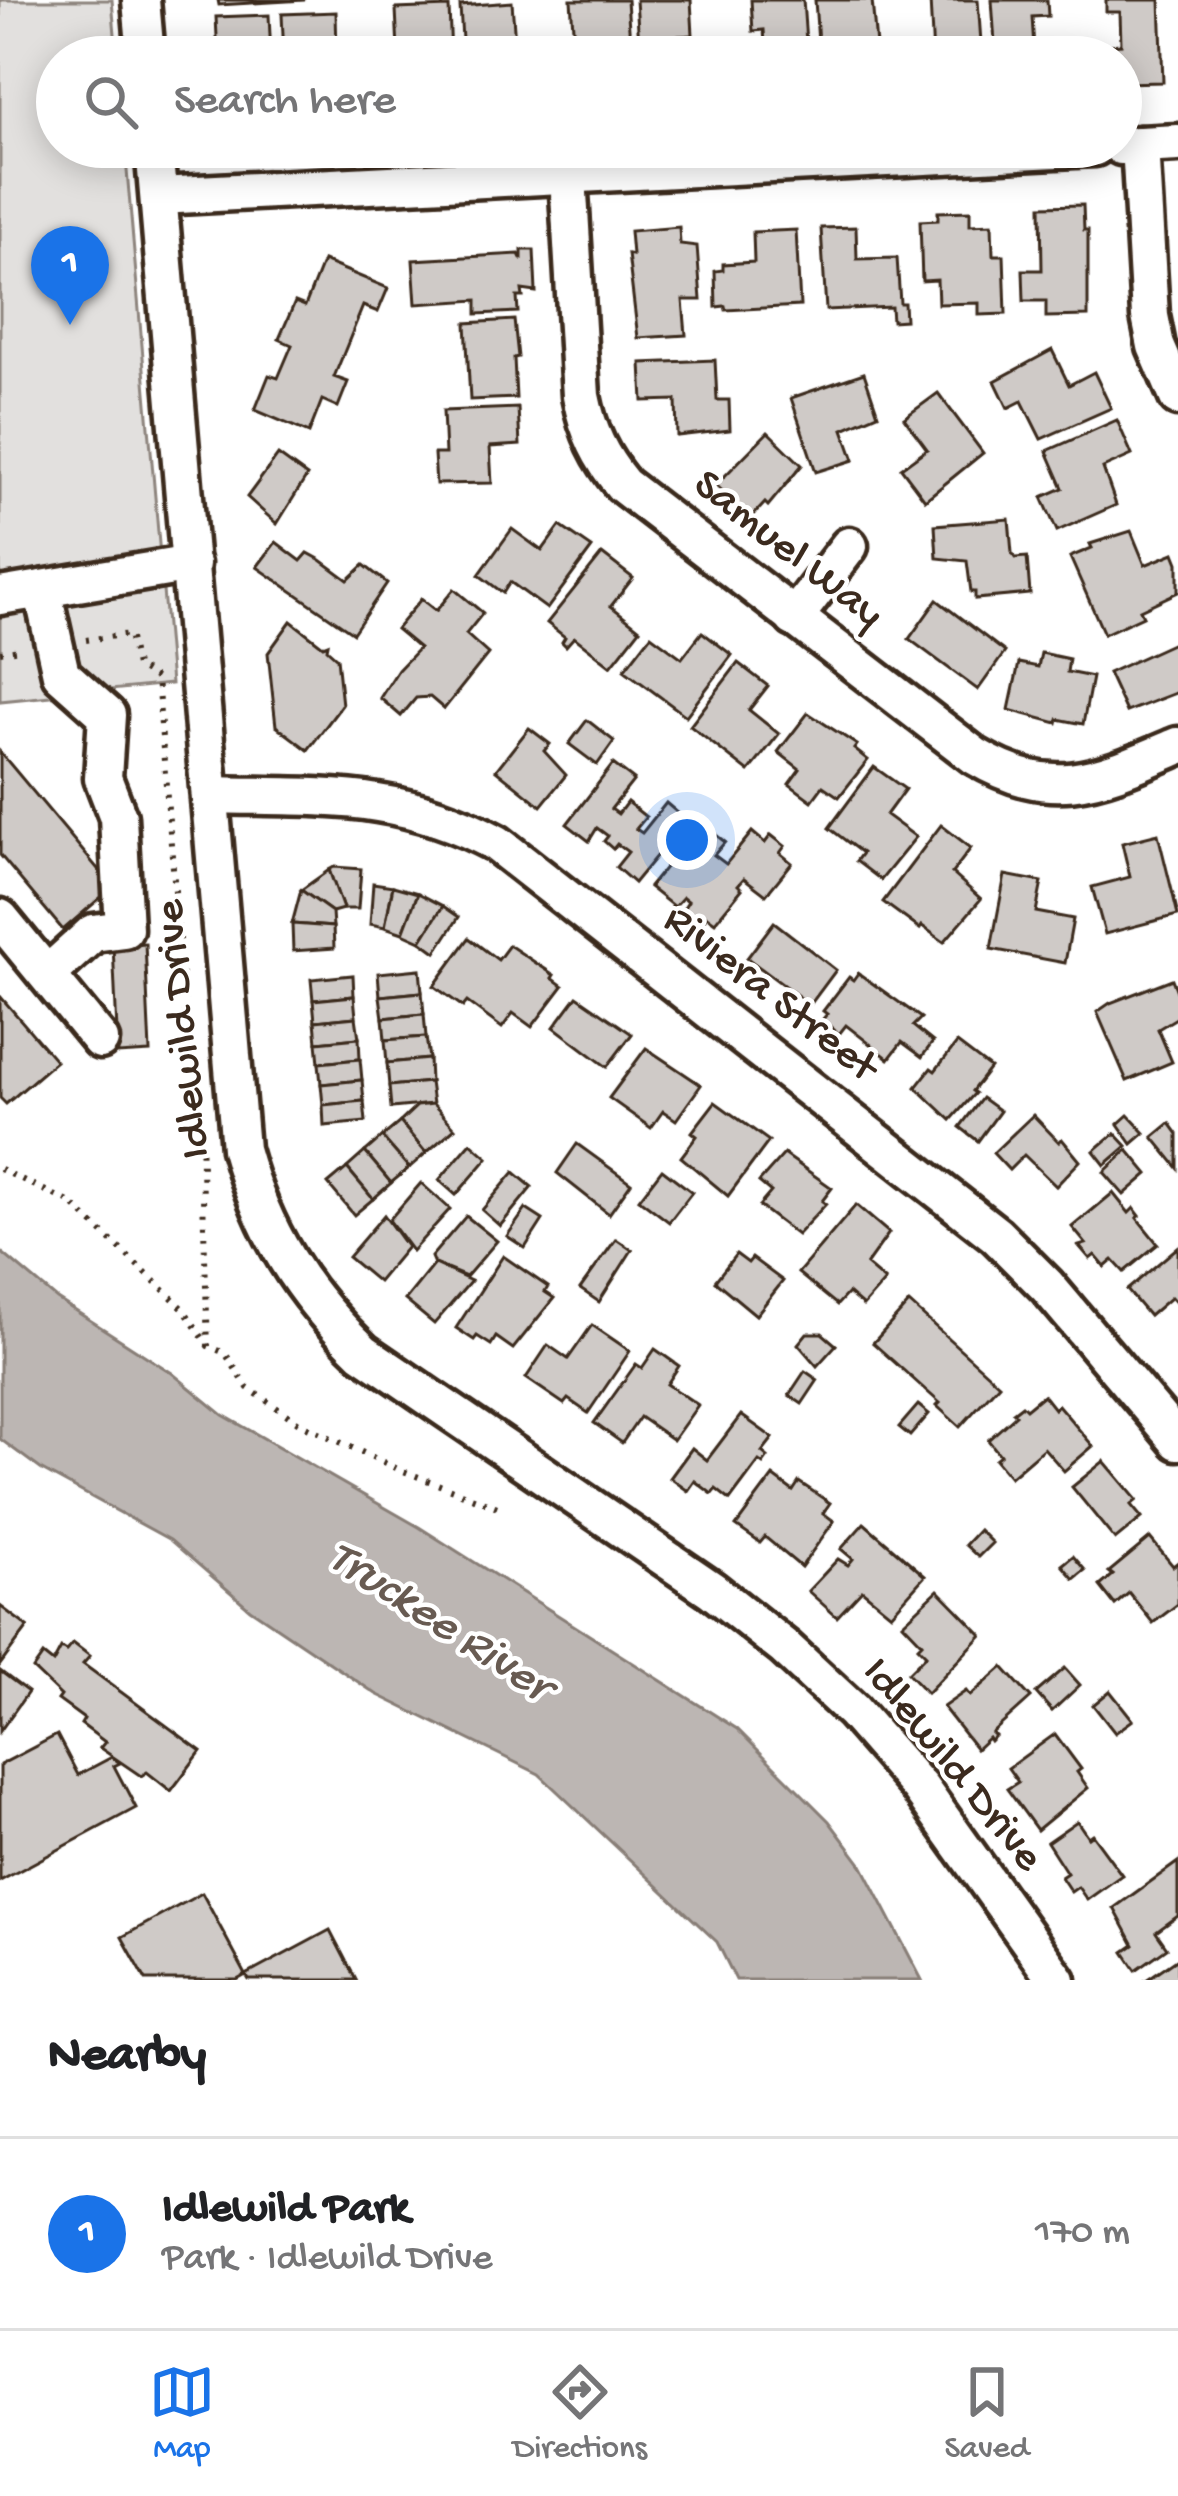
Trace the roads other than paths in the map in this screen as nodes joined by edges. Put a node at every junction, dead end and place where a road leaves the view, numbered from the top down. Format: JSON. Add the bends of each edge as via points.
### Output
{"nodes":[{"id":1,"x":141,"y":0,"type":"edge"},
{"id":2,"x":144,"y":36,"type":"edge"},
{"id":3,"x":1178,"y":143,"type":"edge"},
{"id":4,"x":1142,"y":144,"type":"edge"},
{"id":5,"x":156,"y":168,"type":"edge"},
{"id":6,"x":713,"y":168,"type":"edge"},
{"id":7,"x":1133,"y":168,"type":"edge"},
{"id":8,"x":568,"y":176,"type":"junction"},
{"id":9,"x":159,"y":196,"type":"junction"},
{"id":10,"x":1178,"y":397,"type":"edge"},
{"id":11,"x":849,"y":546,"type":"dead end"},
{"id":12,"x":190,"y":564,"type":"junction"},
{"id":13,"x":42,"y":589,"type":"junction"},
{"id":14,"x":0,"y":596,"type":"edge"},
{"id":15,"x":794,"y":618,"type":"junction"},
{"id":16,"x":1178,"y":746,"type":"edge"},
{"id":17,"x":212,"y":795,"type":"junction"},
{"id":18,"x":0,"y":918,"type":"edge"},
{"id":19,"x":49,"y":974,"type":"junction"},
{"id":20,"x":100,"y":1040,"type":"dead end"},
{"id":21,"x":1174,"y":1428,"type":"edge"},
{"id":22,"x":1057,"y":1980,"type":"edge"}],
"edges":[{"from":1,"to":2,"type":"street"},
{"from":3,"to":4,"type":"street"},
{"from":5,"to":9,"type":"street","name":"Idlewild Drive"},
{"from":6,"to":8,"type":"street"},
{"from":7,"to":10,"type":"street","via":[[1150,316]]},
{"from":8,"to":9,"type":"street"},
{"from":8,"to":15,"type":"street","name":"Samuel Way","via":[[580,396],[603,460],[623,485]]},
{"from":9,"to":12,"type":"street","name":"Idlewild Drive"},
{"from":11,"to":15,"type":"street"},
{"from":12,"to":13,"type":"street"},
{"from":12,"to":17,"type":"street","name":"Idlewild Drive"},
{"from":13,"to":14,"type":"street"},
{"from":13,"to":19,"type":"street","via":[[61,674],[107,715],[103,778],[118,817],[124,928],[93,933]]},
{"from":15,"to":16,"type":"street","name":"Samuel Way","via":[[1003,773],[1082,782]]},
{"from":17,"to":21,"type":"street","name":"Riviera Street","via":[[370,800],[416,808],[496,843],[996,1235]]},
{"from":17,"to":22,"type":"street","name":"Idlewild Drive","via":[[240,1149],[262,1217],[295,1277],[363,1352],[785,1648],[920,1788]]},
{"from":18,"to":19,"type":"street"},
{"from":19,"to":20,"type":"street"}]}
